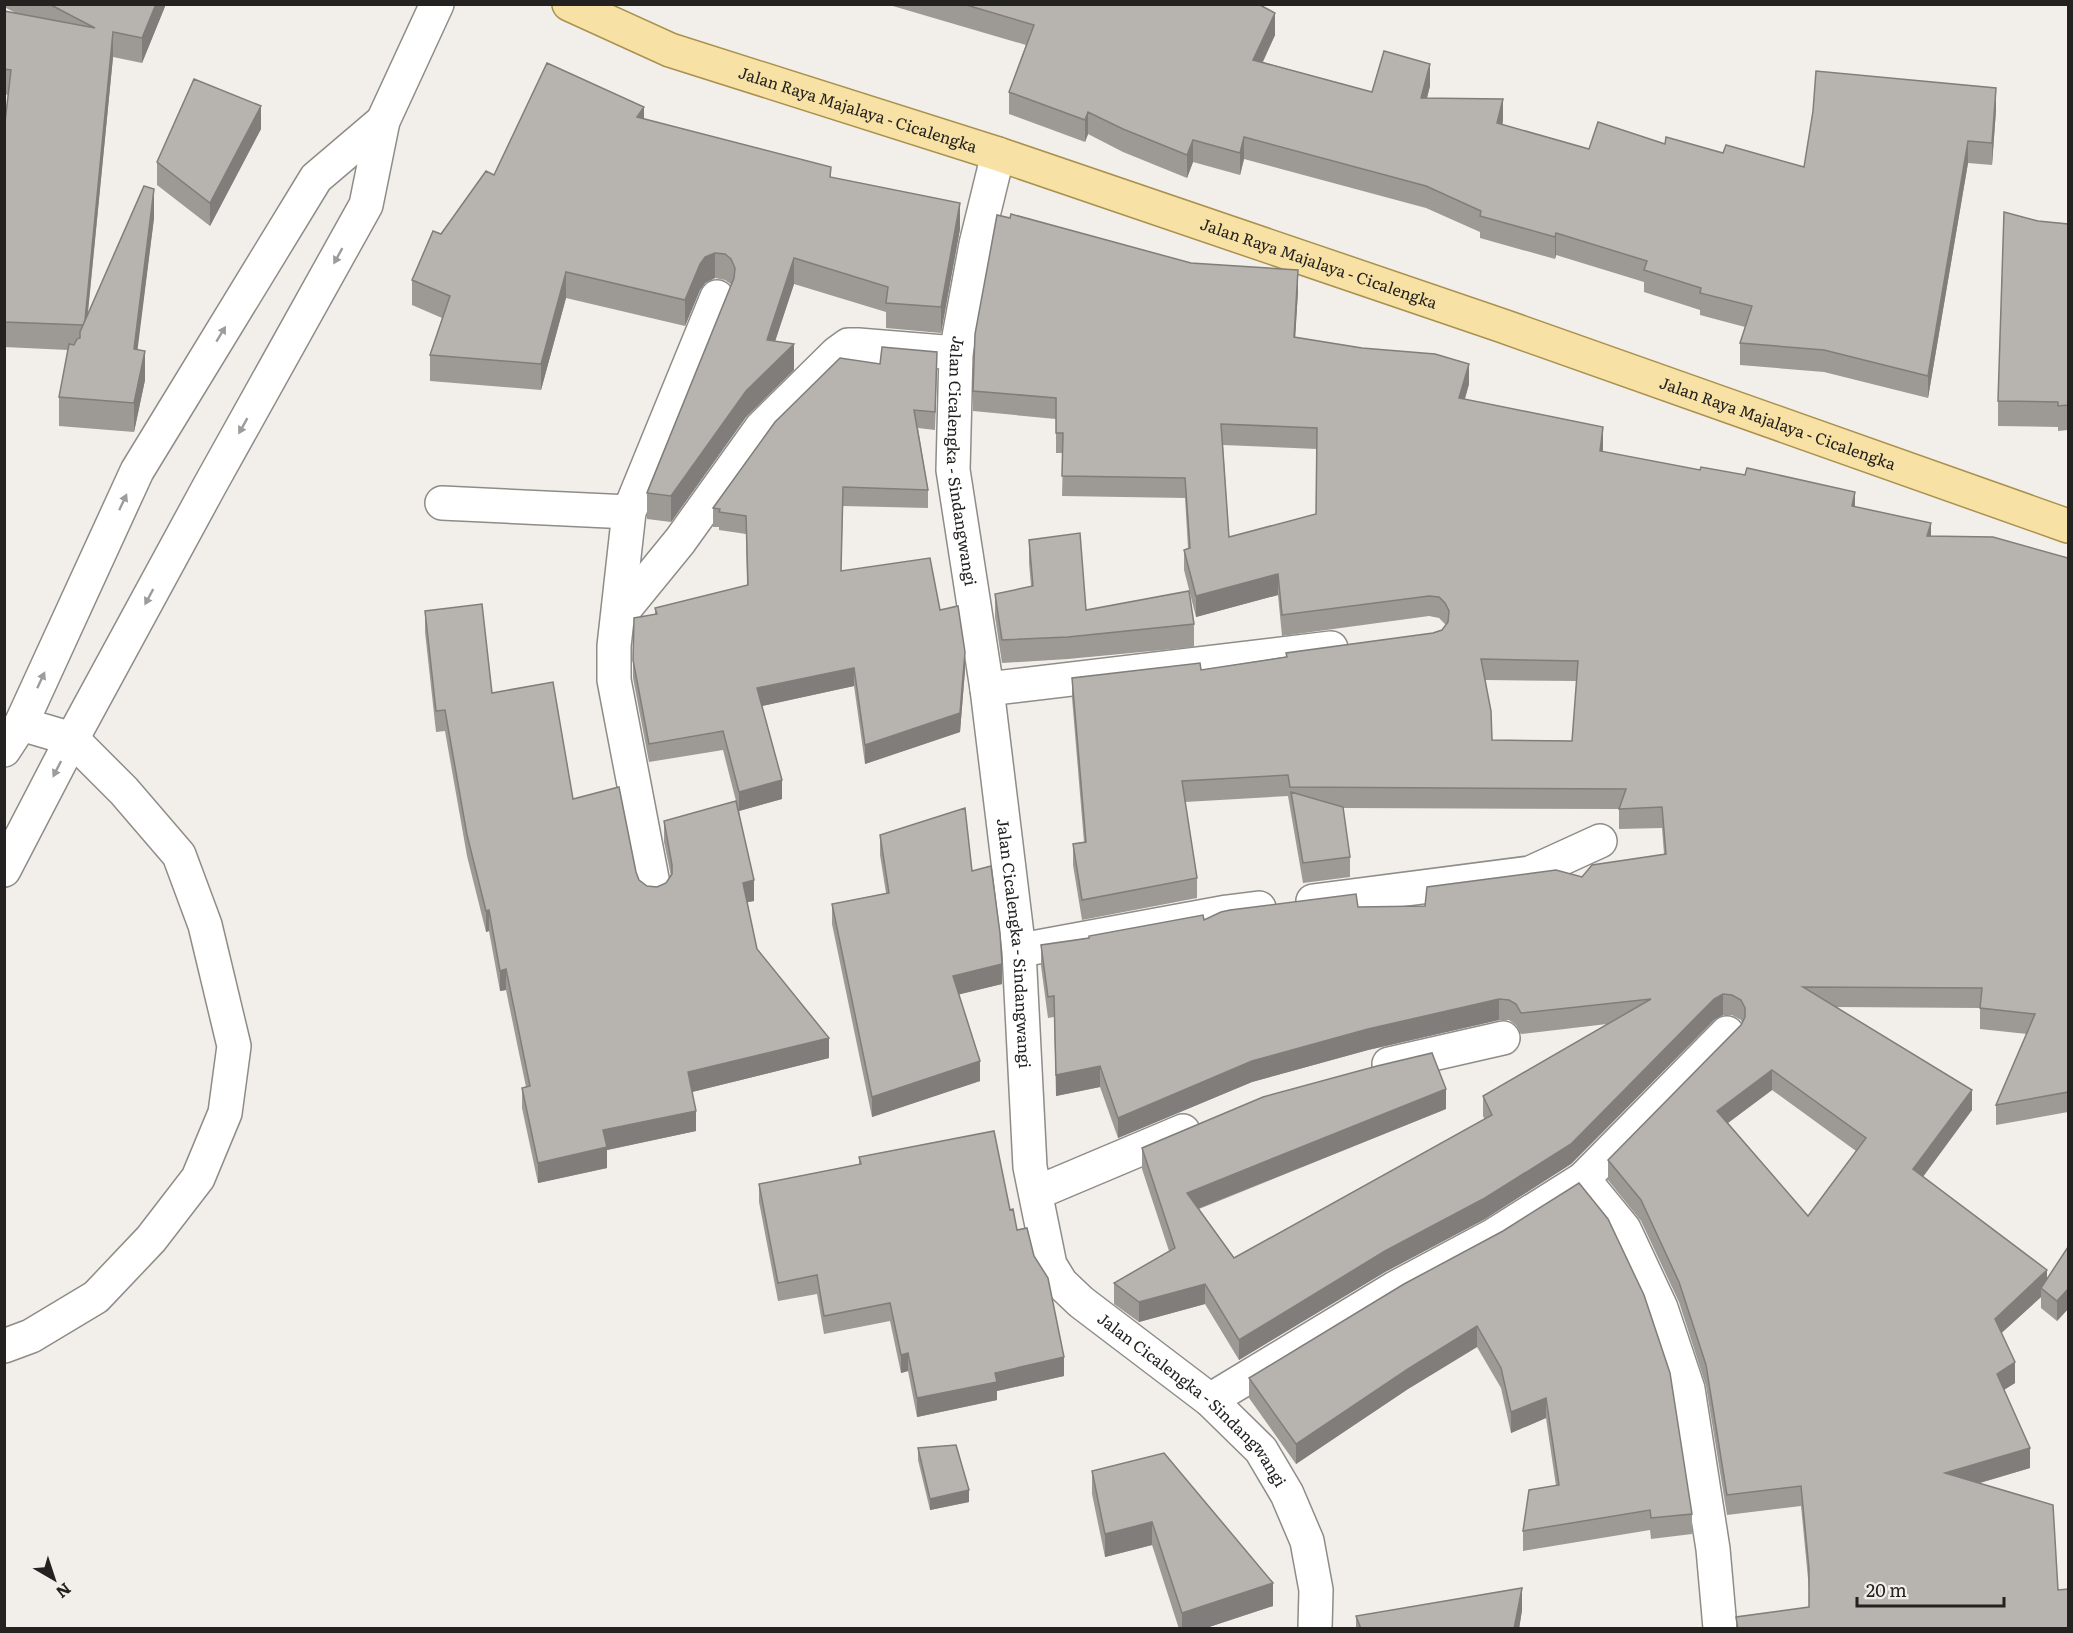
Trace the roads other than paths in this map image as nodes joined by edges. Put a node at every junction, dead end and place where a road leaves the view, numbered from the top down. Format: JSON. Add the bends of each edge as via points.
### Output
{"nodes":[{"id":1,"x":437,"y":4,"type":"edge"},
{"id":2,"x":569,"y":4,"type":"edge"},
{"id":3,"x":382,"y":121,"type":"junction"},
{"id":4,"x":998,"y":154,"type":"junction"},
{"id":5,"x":717,"y":297,"type":"dead end"},
{"id":6,"x":956,"y":353,"type":"junction"},
{"id":7,"x":442,"y":503,"type":"dead end"},
{"id":8,"x":629,"y":512,"type":"junction"},
{"id":9,"x":2068,"y":526,"type":"edge"},
{"id":10,"x":618,"y":616,"type":"junction"},
{"id":11,"x":1363,"y":644,"type":"edge"},
{"id":12,"x":987,"y":689,"type":"junction"},
{"id":13,"x":13,"y":737,"type":"edge"},
{"id":14,"x":72,"y":740,"type":"junction"},
{"id":15,"x":1600,"y":842,"type":"dead end"},
{"id":16,"x":4,"y":870,"type":"edge"},
{"id":17,"x":654,"y":889,"type":"edge"},
{"id":18,"x":1019,"y":951,"type":"junction"},
{"id":19,"x":1727,"y":1033,"type":"dead end"},
{"id":20,"x":1503,"y":1038,"type":"dead end"},
{"id":21,"x":1360,"y":1071,"type":"edge"},
{"id":22,"x":1215,"y":1118,"type":"edge"},
{"id":23,"x":1583,"y":1179,"type":"junction"},
{"id":24,"x":1036,"y":1193,"type":"junction"},
{"id":25,"x":4,"y":1346,"type":"edge"},
{"id":26,"x":1210,"y":1400,"type":"junction"},
{"id":27,"x":1315,"y":1629,"type":"edge"},
{"id":28,"x":1720,"y":1629,"type":"edge"}],
"edges":[{"from":1,"to":3,"type":"street"},
{"from":2,"to":4,"type":"main road","name":"Jalan Raya Majalaya - Cicalengka","via":[[670,50]]},
{"from":13,"to":3,"type":"street","one_way":true,"via":[[137,471],[316,178]]},
{"from":3,"to":14,"type":"street","one_way":true,"via":[[366,205]]},
{"from":4,"to":6,"type":"street","name":"Jalan Cicalengka - Sindangwangi","via":[[975,244]]},
{"from":4,"to":9,"type":"main road","name":"Jalan Raya Majalaya - Cicalengka"},
{"from":5,"to":8,"type":"street"},
{"from":6,"to":10,"type":"street","via":[[848,345],[837,353],[761,428],[680,541]]},
{"from":6,"to":12,"type":"street","name":"Jalan Cicalengka - Sindangwangi","via":[[953,470]]},
{"from":7,"to":8,"type":"street"},
{"from":8,"to":10,"type":"street"},
{"from":10,"to":17,"type":"street","via":[[614,680]]},
{"from":11,"to":12,"type":"street"},
{"from":12,"to":18,"type":"street","name":"Jalan Cicalengka - Sindangwangi"},
{"from":13,"to":14,"type":"street"},
{"from":14,"to":16,"type":"street","one_way":true},
{"from":14,"to":25,"type":"street","via":[[124,791],[179,855],[205,925],[234,1046],[225,1113],[198,1178],[151,1239],[96,1298],[31,1336]]},
{"from":15,"to":18,"type":"street","via":[[1530,873],[1227,912]]},
{"from":18,"to":24,"type":"street","name":"Jalan Cicalengka - Sindangwangi","via":[[1030,1167]]},
{"from":19,"to":23,"type":"street"},
{"from":20,"to":21,"type":"street"},
{"from":22,"to":24,"type":"street"},
{"from":23,"to":26,"type":"street"},
{"from":23,"to":28,"type":"street","via":[[1624,1229],[1661,1308],[1688,1389],[1713,1549]]},
{"from":24,"to":26,"type":"street","name":"Jalan Cicalengka - Sindangwangi","via":[[1050,1265],[1061,1282],[1081,1302]]},
{"from":26,"to":27,"type":"street","name":"Jalan Cicalengka - Sindangwangi","via":[[1261,1450],[1287,1494],[1307,1541],[1316,1590]]}]}
